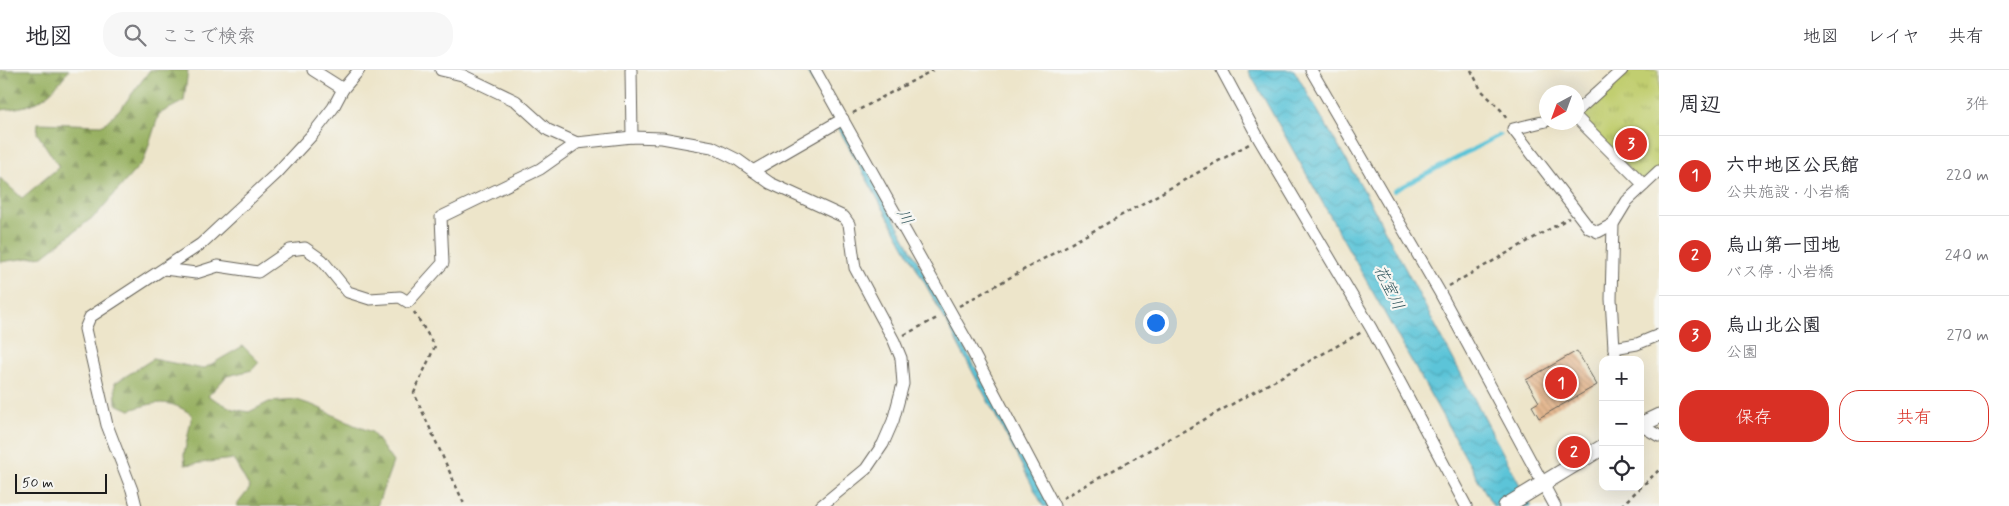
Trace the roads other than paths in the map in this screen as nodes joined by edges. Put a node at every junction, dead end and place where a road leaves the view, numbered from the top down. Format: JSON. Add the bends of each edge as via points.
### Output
{"nodes":[{"id":1,"x":314,"y":70,"type":"edge"},
{"id":2,"x":359,"y":70,"type":"edge"},
{"id":3,"x":441,"y":70,"type":"edge"},
{"id":4,"x":631,"y":70,"type":"edge"},
{"id":5,"x":815,"y":70,"type":"edge"},
{"id":6,"x":1222,"y":70,"type":"edge"},
{"id":7,"x":1311,"y":70,"type":"edge"},
{"id":8,"x":1622,"y":70,"type":"edge"},
{"id":9,"x":343,"y":89,"type":"junction"},
{"id":10,"x":1584,"y":105,"type":"edge"},
{"id":11,"x":843,"y":119,"type":"junction"},
{"id":12,"x":1539,"y":123,"type":"edge"},
{"id":13,"x":1584,"y":125,"type":"edge"},
{"id":14,"x":632,"y":137,"type":"junction"},
{"id":15,"x":577,"y":143,"type":"junction"},
{"id":16,"x":753,"y":170,"type":"junction"},
{"id":17,"x":1659,"y":171,"type":"edge"},
{"id":18,"x":1644,"y":185,"type":"junction"},
{"id":19,"x":1613,"y":224,"type":"junction"},
{"id":20,"x":164,"y":269,"type":"junction"},
{"id":21,"x":1659,"y":335,"type":"edge"},
{"id":22,"x":1615,"y":354,"type":"edge"},
{"id":23,"x":1659,"y":416,"type":"edge"},
{"id":24,"x":1644,"y":423,"type":"edge"},
{"id":25,"x":1644,"y":427,"type":"edge"},
{"id":26,"x":1659,"y":436,"type":"edge"},
{"id":27,"x":1599,"y":449,"type":"edge"},
{"id":28,"x":1541,"y":484,"type":"junction"},
{"id":29,"x":825,"y":505,"type":"edge"},
{"id":30,"x":1053,"y":505,"type":"edge"},
{"id":31,"x":136,"y":506,"type":"edge"},
{"id":32,"x":1466,"y":506,"type":"edge"},
{"id":33,"x":1506,"y":506,"type":"edge"},
{"id":34,"x":1555,"y":506,"type":"edge"}],
"edges":[{"from":1,"to":9,"type":"street"},
{"from":2,"to":9,"type":"street"},
{"from":3,"to":15,"type":"street","via":[[462,75],[516,101],[548,130]]},
{"from":4,"to":14,"type":"street"},
{"from":5,"to":11,"type":"street"},
{"from":6,"to":32,"type":"street","via":[[1371,328]]},
{"from":7,"to":28,"type":"street","via":[[1439,291]]},
{"from":8,"to":10,"type":"street"},
{"from":9,"to":20,"type":"street","via":[[318,128],[276,174],[202,244]]},
{"from":11,"to":16,"type":"street"},
{"from":11,"to":30,"type":"street"},
{"from":12,"to":19,"type":"street","via":[[1514,129],[1589,228],[1598,232]]},
{"from":13,"to":18,"type":"street"},
{"from":14,"to":15,"type":"street"},
{"from":14,"to":16,"type":"street","via":[[662,138],[712,147]]},
{"from":15,"to":20,"type":"street","via":[[540,169],[441,218],[443,263],[408,302],[400,297],[370,299],[348,292],[322,260],[305,248],[290,250],[258,272],[218,266],[196,273]]},
{"from":16,"to":29,"type":"street","via":[[770,183],[844,217],[849,224],[855,268],[901,358],[903,384],[893,422],[883,444],[866,468]]},
{"from":17,"to":18,"type":"street"},
{"from":18,"to":19,"type":"street","via":[[1627,201]]},
{"from":19,"to":22,"type":"street","via":[[1611,299]]},
{"from":20,"to":31,"type":"street","via":[[90,317],[85,329],[107,425]]},
{"from":21,"to":22,"type":"street"},
{"from":23,"to":24,"type":"street"},
{"from":25,"to":26,"type":"street"},
{"from":27,"to":28,"type":"street"},
{"from":28,"to":33,"type":"street"},
{"from":28,"to":34,"type":"street"}]}
